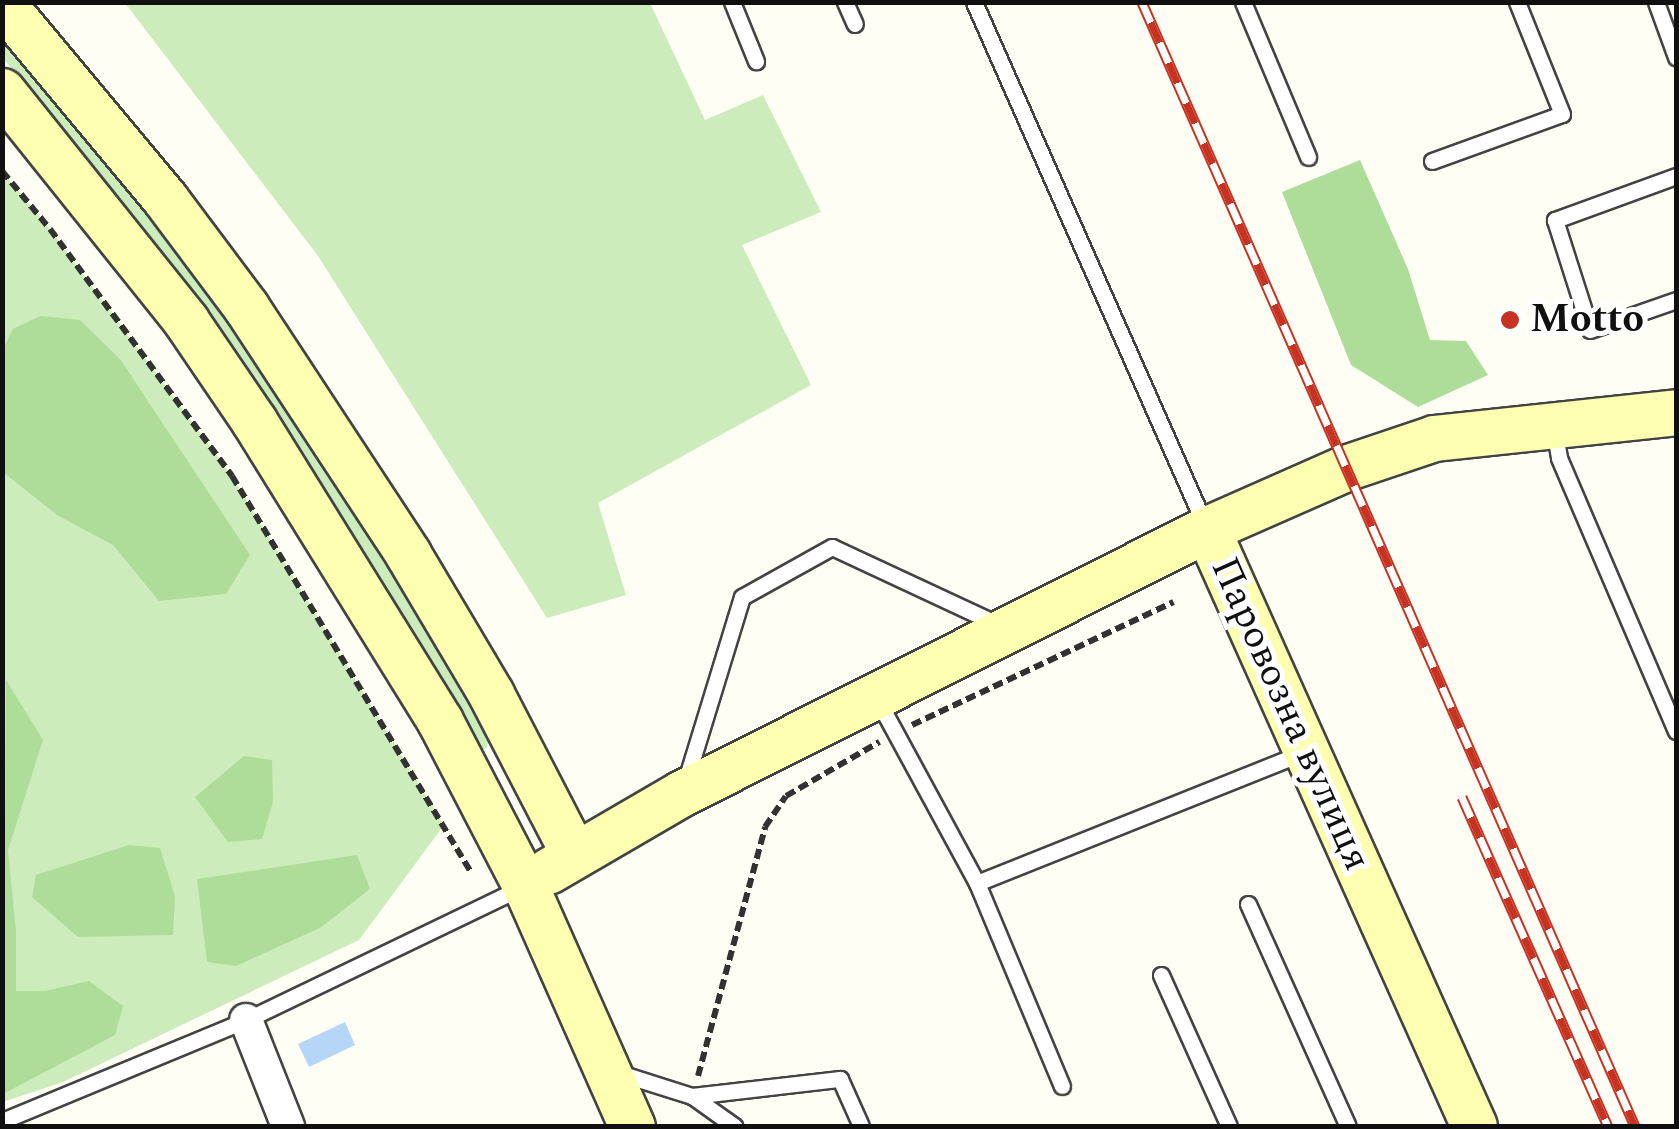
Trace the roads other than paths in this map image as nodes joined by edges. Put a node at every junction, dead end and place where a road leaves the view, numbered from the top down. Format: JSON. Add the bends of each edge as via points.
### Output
{"nodes":[{"id":1,"x":732,"y":2,"type":"edge"},
{"id":2,"x":845,"y":2,"type":"edge"},
{"id":3,"x":974,"y":2,"type":"edge"},
{"id":4,"x":1243,"y":2,"type":"edge"},
{"id":5,"x":1517,"y":2,"type":"edge"},
{"id":6,"x":1656,"y":2,"type":"edge"},
{"id":7,"x":2,"y":3,"type":"edge"},
{"id":8,"x":855,"y":24,"type":"dead end"},
{"id":9,"x":1676,"y":57,"type":"edge"},
{"id":10,"x":756,"y":61,"type":"dead end"},
{"id":11,"x":2,"y":91,"type":"edge"},
{"id":12,"x":1308,"y":157,"type":"dead end"},
{"id":13,"x":1432,"y":161,"type":"dead end"},
{"id":14,"x":1676,"y":176,"type":"edge"},
{"id":15,"x":1676,"y":300,"type":"edge"},
{"id":16,"x":1676,"y":412,"type":"edge"},
{"id":17,"x":1553,"y":425,"type":"junction"},
{"id":18,"x":1207,"y":529,"type":"junction"},
{"id":19,"x":1006,"y":628,"type":"junction"},
{"id":20,"x":884,"y":715,"type":"junction"},
{"id":21,"x":1676,"y":731,"type":"edge"},
{"id":22,"x":1308,"y":751,"type":"junction"},
{"id":23,"x":682,"y":793,"type":"junction"},
{"id":24,"x":574,"y":854,"type":"junction"},
{"id":25,"x":976,"y":883,"type":"junction"},
{"id":26,"x":508,"y":894,"type":"junction"},
{"id":27,"x":1248,"y":904,"type":"dead end"},
{"id":28,"x":1161,"y":974,"type":"dead end"},
{"id":29,"x":246,"y":1020,"type":"junction"},
{"id":30,"x":609,"y":1070,"type":"junction"},
{"id":31,"x":1062,"y":1086,"type":"dead end"},
{"id":32,"x":692,"y":1096,"type":"junction"},
{"id":33,"x":2,"y":1121,"type":"edge"},
{"id":34,"x":288,"y":1126,"type":"edge"},
{"id":35,"x":632,"y":1126,"type":"edge"},
{"id":36,"x":734,"y":1126,"type":"edge"},
{"id":37,"x":862,"y":1126,"type":"edge"},
{"id":38,"x":1230,"y":1126,"type":"edge"},
{"id":39,"x":1348,"y":1126,"type":"edge"},
{"id":40,"x":1474,"y":1126,"type":"edge"}],
"edges":[{"from":1,"to":10,"type":"lane"},
{"from":2,"to":8,"type":"lane"},
{"from":3,"to":18,"type":"lane"},
{"from":4,"to":12,"type":"lane"},
{"from":5,"to":13,"type":"lane","via":[[1562,114]]},
{"from":6,"to":9,"type":"lane"},
{"from":7,"to":24,"type":"street","via":[[166,200],[256,322],[408,554]]},
{"from":11,"to":26,"type":"street","via":[[186,321],[254,421],[440,721]]},
{"from":14,"to":15,"type":"lane","via":[[1555,220],[1590,330]]},
{"from":16,"to":17,"type":"street","name":"Паровозна вулиця"},
{"from":17,"to":18,"type":"street","name":"Паровозна вулиця","via":[[1434,438],[1345,468]]},
{"from":17,"to":21,"type":"lane","via":[[1559,458]]},
{"from":18,"to":19,"type":"street"},
{"from":18,"to":22,"type":"street","name":"Паровозна вулиця"},
{"from":19,"to":20,"type":"street"},
{"from":19,"to":23,"type":"lane","via":[[832,547],[742,597]]},
{"from":20,"to":23,"type":"street"},
{"from":20,"to":25,"type":"lane"},
{"from":22,"to":25,"type":"lane"},
{"from":22,"to":40,"type":"street","name":"Паровозна вулиця"},
{"from":23,"to":24,"type":"street"},
{"from":24,"to":26,"type":"street"},
{"from":25,"to":31,"type":"lane"},
{"from":26,"to":29,"type":"lane"},
{"from":26,"to":30,"type":"street"},
{"from":27,"to":39,"type":"lane"},
{"from":28,"to":38,"type":"lane"},
{"from":29,"to":33,"type":"lane"},
{"from":29,"to":34,"type":"street"},
{"from":30,"to":32,"type":"lane"},
{"from":30,"to":35,"type":"street"},
{"from":32,"to":36,"type":"lane"},
{"from":32,"to":37,"type":"lane","via":[[840,1079]]}]}
